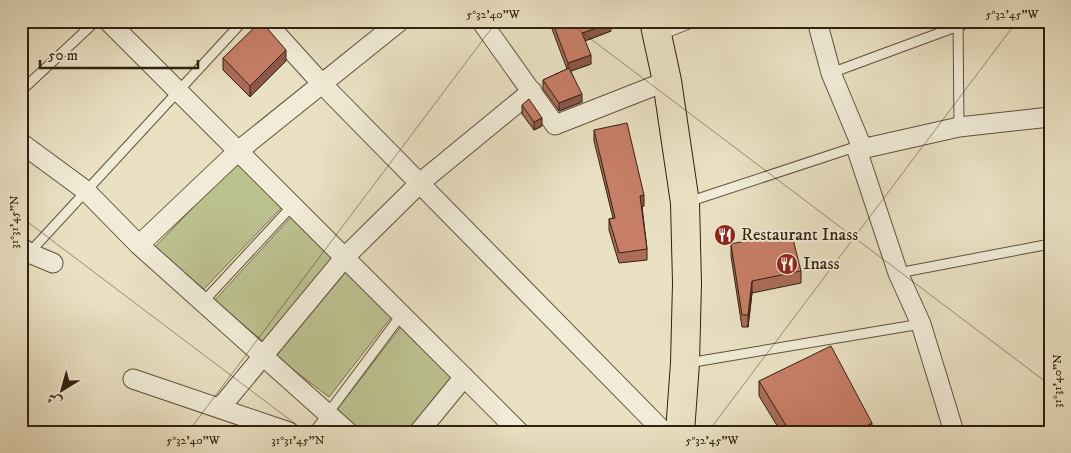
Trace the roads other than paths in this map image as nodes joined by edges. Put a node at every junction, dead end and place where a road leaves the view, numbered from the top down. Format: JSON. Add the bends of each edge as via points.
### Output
{"nodes":[{"id":1,"x":96,"y":21,"type":"edge"},
{"id":2,"x":108,"y":21,"type":"edge"},
{"id":3,"x":243,"y":21,"type":"edge"},
{"id":4,"x":265,"y":21,"type":"edge"},
{"id":5,"x":400,"y":21,"type":"edge"},
{"id":6,"x":481,"y":21,"type":"edge"},
{"id":7,"x":696,"y":21,"type":"edge"},
{"id":8,"x":817,"y":21,"type":"edge"},
{"id":9,"x":972,"y":21,"type":"edge"},
{"id":10,"x":958,"y":23,"type":"edge"},
{"id":11,"x":657,"y":29,"type":"edge"},
{"id":12,"x":831,"y":73,"type":"junction"},
{"id":13,"x":667,"y":81,"type":"junction"},
{"id":14,"x":322,"y":84,"type":"junction"},
{"id":15,"x":178,"y":90,"type":"junction"},
{"id":16,"x":21,"y":91,"type":"edge"},
{"id":17,"x":532,"y":91,"type":"junction"},
{"id":18,"x":1050,"y":117,"type":"edge"},
{"id":19,"x":959,"y":127,"type":"junction"},
{"id":20,"x":21,"y":143,"type":"edge"},
{"id":21,"x":859,"y":148,"type":"junction"},
{"id":22,"x":238,"y":152,"type":"junction"},
{"id":23,"x":421,"y":182,"type":"junction"},
{"id":24,"x":85,"y":190,"type":"junction"},
{"id":25,"x":685,"y":203,"type":"junction"},
{"id":26,"x":293,"y":205,"type":"junction"},
{"id":27,"x":1050,"y":244,"type":"edge"},
{"id":28,"x":139,"y":245,"type":"junction"},
{"id":29,"x":25,"y":250,"type":"edge"},
{"id":30,"x":345,"y":257,"type":"junction"},
{"id":31,"x":53,"y":263,"type":"dead end"},
{"id":32,"x":898,"y":272,"type":"junction"},
{"id":33,"x":203,"y":302,"type":"junction"},
{"id":34,"x":402,"y":314,"type":"junction"},
{"id":35,"x":921,"y":324,"type":"junction"},
{"id":36,"x":263,"y":356,"type":"junction"},
{"id":37,"x":685,"y":363,"type":"junction"},
{"id":38,"x":464,"y":377,"type":"junction"},
{"id":39,"x":133,"y":379,"type":"dead end"},
{"id":40,"x":220,"y":408,"type":"junction"},
{"id":41,"x":328,"y":414,"type":"junction"},
{"id":42,"x":284,"y":431,"type":"edge"},
{"id":43,"x":314,"y":432,"type":"edge"},
{"id":44,"x":348,"y":432,"type":"edge"},
{"id":45,"x":419,"y":432,"type":"edge"},
{"id":46,"x":519,"y":432,"type":"edge"},
{"id":47,"x":664,"y":432,"type":"edge"},
{"id":48,"x":680,"y":432,"type":"edge"},
{"id":49,"x":954,"y":432,"type":"edge"}],
"edges":[{"from":1,"to":16,"type":"lane"},
{"from":2,"to":15,"type":"street"},
{"from":3,"to":15,"type":"lane"},
{"from":4,"to":14,"type":"street"},
{"from":5,"to":14,"type":"street"},
{"from":6,"to":17,"type":"street"},
{"from":7,"to":11,"type":"lane"},
{"from":8,"to":12,"type":"street"},
{"from":9,"to":10,"type":"lane"},
{"from":10,"to":12,"type":"lane"},
{"from":10,"to":19,"type":"lane"},
{"from":11,"to":13,"type":"main road"},
{"from":12,"to":21,"type":"street"},
{"from":13,"to":17,"type":"street","via":[[555,125]]},
{"from":13,"to":25,"type":"main road"},
{"from":14,"to":22,"type":"street"},
{"from":14,"to":23,"type":"street"},
{"from":15,"to":22,"type":"street"},
{"from":15,"to":24,"type":"lane"},
{"from":17,"to":23,"type":"street"},
{"from":18,"to":19,"type":"street"},
{"from":19,"to":21,"type":"street"},
{"from":20,"to":24,"type":"street"},
{"from":21,"to":25,"type":"lane"},
{"from":21,"to":32,"type":"street"},
{"from":22,"to":26,"type":"street"},
{"from":22,"to":28,"type":"street"},
{"from":23,"to":30,"type":"street"},
{"from":23,"to":47,"type":"street"},
{"from":24,"to":28,"type":"street"},
{"from":24,"to":29,"type":"lane"},
{"from":25,"to":37,"type":"main road"},
{"from":26,"to":30,"type":"street"},
{"from":26,"to":33,"type":"lane"},
{"from":27,"to":32,"type":"lane"},
{"from":28,"to":33,"type":"street"},
{"from":29,"to":31,"type":"street"},
{"from":30,"to":34,"type":"street"},
{"from":30,"to":36,"type":"street"},
{"from":32,"to":35,"type":"street"},
{"from":33,"to":36,"type":"street"},
{"from":34,"to":38,"type":"street"},
{"from":34,"to":41,"type":"lane"},
{"from":35,"to":37,"type":"lane"},
{"from":35,"to":49,"type":"street"},
{"from":36,"to":40,"type":"street"},
{"from":36,"to":41,"type":"street"},
{"from":37,"to":48,"type":"main road"},
{"from":38,"to":45,"type":"street"},
{"from":38,"to":46,"type":"street"},
{"from":39,"to":40,"type":"street"},
{"from":40,"to":42,"type":"street"},
{"from":41,"to":43,"type":"lane"},
{"from":41,"to":44,"type":"street"}]}
